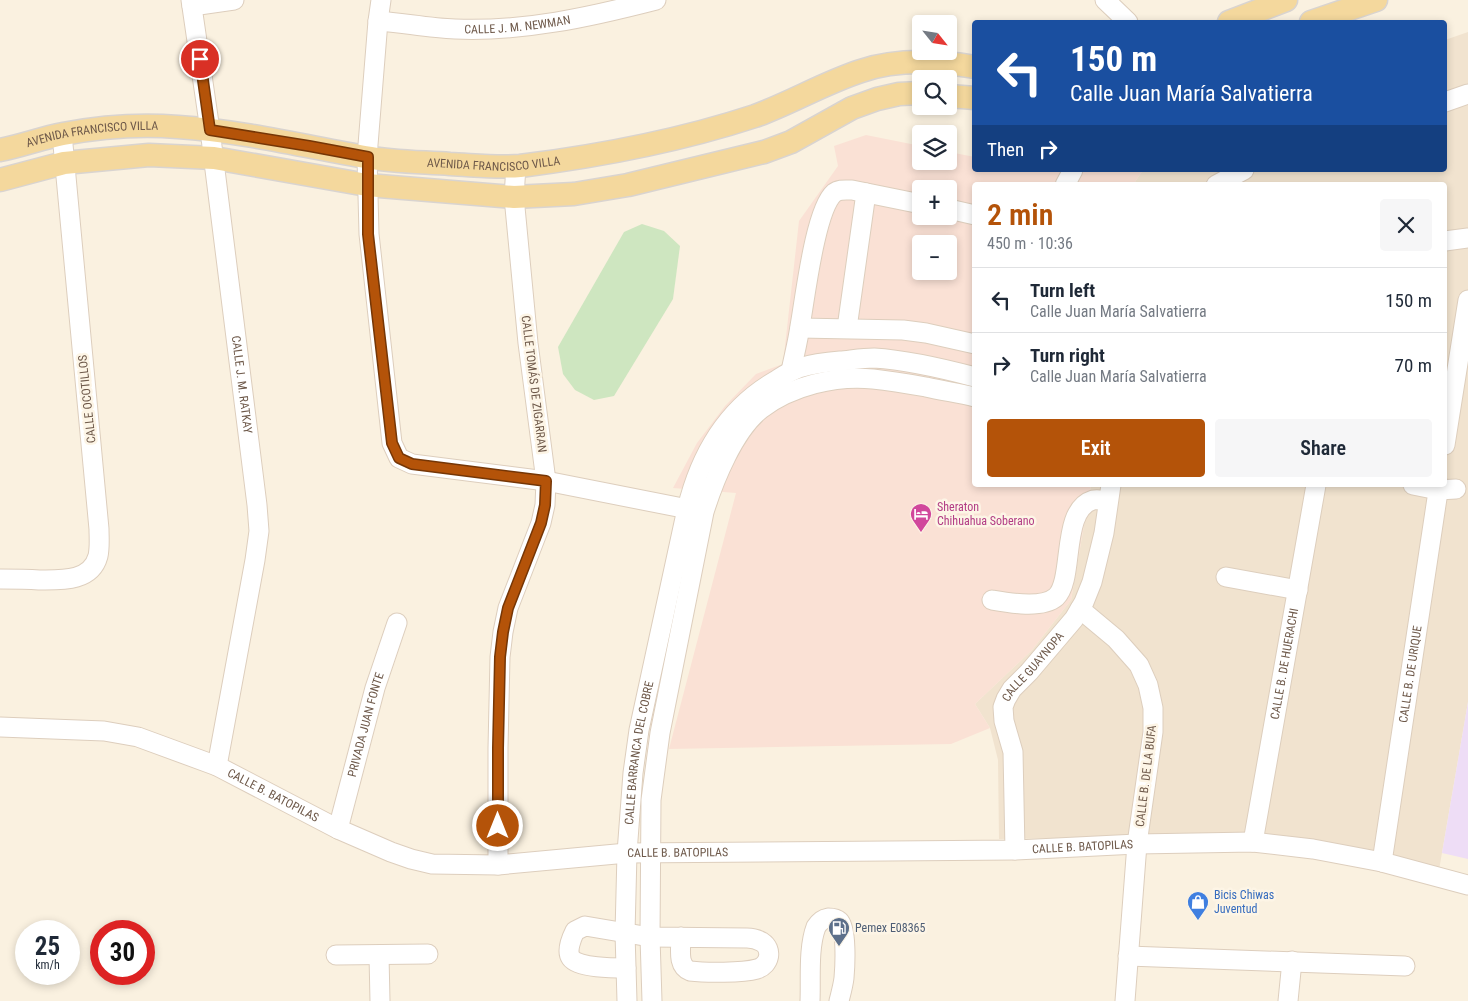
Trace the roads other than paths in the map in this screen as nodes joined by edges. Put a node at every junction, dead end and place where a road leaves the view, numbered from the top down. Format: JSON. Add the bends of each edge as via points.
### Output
{"nodes":[{"id":1,"x":234,"y":0,"type":"edge"},
{"id":2,"x":381,"y":0,"type":"edge"},
{"id":3,"x":656,"y":0,"type":"edge"},
{"id":4,"x":1105,"y":0,"type":"edge"},
{"id":5,"x":1286,"y":0,"type":"edge"},
{"id":6,"x":1376,"y":0,"type":"edge"},
{"id":7,"x":191,"y":3,"type":"edge"},
{"id":8,"x":1126,"y":20,"type":"edge"},
{"id":9,"x":1235,"y":20,"type":"edge"},
{"id":10,"x":1317,"y":20,"type":"edge"},
{"id":11,"x":378,"y":21,"type":"junction"},
{"id":12,"x":972,"y":67,"type":"edge"},
{"id":13,"x":912,"y":93,"type":"edge"},
{"id":14,"x":1468,"y":94,"type":"edge"},
{"id":15,"x":957,"y":97,"type":"edge"},
{"id":16,"x":972,"y":98,"type":"edge"},
{"id":17,"x":1447,"y":101,"type":"edge"},
{"id":18,"x":210,"y":130,"type":"junction"},
{"id":19,"x":62,"y":134,"type":"junction"},
{"id":20,"x":0,"y":150,"type":"edge"},
{"id":21,"x":368,"y":157,"type":"junction"},
{"id":22,"x":214,"y":158,"type":"junction"},
{"id":23,"x":64,"y":163,"type":"junction"},
{"id":24,"x":516,"y":166,"type":"junction"},
{"id":25,"x":1240,"y":172,"type":"edge"},
{"id":26,"x":0,"y":180,"type":"edge"},
{"id":27,"x":1222,"y":182,"type":"edge"},
{"id":28,"x":367,"y":185,"type":"junction"},
{"id":29,"x":866,"y":193,"type":"junction"},
{"id":30,"x":514,"y":197,"type":"junction"},
{"id":31,"x":912,"y":202,"type":"edge"},
{"id":32,"x":957,"y":212,"type":"edge"},
{"id":33,"x":972,"y":214,"type":"edge"},
{"id":34,"x":1468,"y":238,"type":"edge"},
{"id":35,"x":1447,"y":241,"type":"edge"},
{"id":36,"x":1468,"y":300,"type":"edge"},
{"id":37,"x":800,"y":328,"type":"junction"},
{"id":38,"x":847,"y":328,"type":"junction"},
{"id":39,"x":879,"y":329,"type":"junction"},
{"id":40,"x":972,"y":343,"type":"edge"},
{"id":41,"x":874,"y":358,"type":"junction"},
{"id":42,"x":792,"y":372,"type":"junction"},
{"id":43,"x":972,"y":376,"type":"edge"},
{"id":44,"x":872,"y":379,"type":"junction"},
{"id":45,"x":972,"y":396,"type":"edge"},
{"id":46,"x":740,"y":419,"type":"junction"},
{"id":47,"x":1447,"y":432,"type":"edge"},
{"id":48,"x":546,"y":481,"type":"junction"},
{"id":49,"x":1316,"y":487,"type":"edge"},
{"id":50,"x":1449,"y":488,"type":"edge"},
{"id":51,"x":1110,"y":493,"type":"edge"},
{"id":52,"x":695,"y":510,"type":"junction"},
{"id":53,"x":1226,"y":577,"type":"dead end"},
{"id":54,"x":0,"y":579,"type":"edge"},
{"id":55,"x":1298,"y":590,"type":"junction"},
{"id":56,"x":992,"y":600,"type":"dead end"},
{"id":57,"x":1080,"y":609,"type":"junction"},
{"id":58,"x":397,"y":623,"type":"dead end"},
{"id":59,"x":0,"y":726,"type":"edge"},
{"id":60,"x":639,"y":730,"type":"junction"},
{"id":61,"x":660,"y":733,"type":"junction"},
{"id":62,"x":217,"y":766,"type":"junction"},
{"id":63,"x":338,"y":828,"type":"junction"},
{"id":64,"x":1253,"y":842,"type":"junction"},
{"id":65,"x":1137,"y":844,"type":"junction"},
{"id":66,"x":1015,"y":850,"type":"junction"},
{"id":67,"x":627,"y":853,"type":"junction"},
{"id":68,"x":651,"y":853,"type":"junction"},
{"id":69,"x":1382,"y":862,"type":"junction"},
{"id":70,"x":498,"y":865,"type":"junction"},
{"id":71,"x":1468,"y":885,"type":"edge"},
{"id":72,"x":625,"y":933,"type":"junction"},
{"id":73,"x":650,"y":937,"type":"junction"},
{"id":74,"x":681,"y":937,"type":"dead end"},
{"id":75,"x":428,"y":954,"type":"dead end"},
{"id":76,"x":336,"y":955,"type":"dead end"},
{"id":77,"x":380,"y":956,"type":"junction"},
{"id":78,"x":1128,"y":956,"type":"junction"},
{"id":79,"x":1292,"y":961,"type":"junction"},
{"id":80,"x":1405,"y":966,"type":"dead end"},
{"id":81,"x":626,"y":968,"type":"junction"},
{"id":82,"x":380,"y":1001,"type":"edge"},
{"id":83,"x":627,"y":1001,"type":"edge"},
{"id":84,"x":652,"y":1001,"type":"edge"},
{"id":85,"x":810,"y":1001,"type":"edge"},
{"id":86,"x":839,"y":1001,"type":"edge"},
{"id":87,"x":1125,"y":1001,"type":"edge"},
{"id":88,"x":1288,"y":1001,"type":"edge"}],
"edges":[{"from":1,"to":7,"type":"street"},
{"from":2,"to":11,"type":"street"},
{"from":3,"to":11,"type":"street","name":"CALLE J. M. NEWMAN","via":[[574,19],[486,29]]},
{"from":4,"to":8,"type":"street"},
{"from":5,"to":9,"type":"main road"},
{"from":6,"to":10,"type":"main road"},
{"from":7,"to":18,"type":"street","name":"CALLE J. M. RATKAY"},
{"from":11,"to":21,"type":"street"},
{"from":12,"to":24,"type":"main road","name":"AVENIDA FRANCISCO VILLA","via":[[912,63],[863,70],[777,108],[706,130],[628,150]]},
{"from":13,"to":30,"type":"main road","name":"AVENIDA FRANCISCO VILLA","via":[[877,99],[852,108],[790,142],[764,152],[628,185],[574,194]]},
{"from":14,"to":17,"type":"street"},
{"from":15,"to":16,"type":"main road"},
{"from":18,"to":19,"type":"main road","name":"AVENIDA FRANCISCO VILLA","via":[[123,126]]},
{"from":18,"to":21,"type":"main road","name":"AVENIDA FRANCISCO VILLA"},
{"from":18,"to":22,"type":"street","name":"CALLE J. M. RATKAY"},
{"from":19,"to":20,"type":"main road","name":"AVENIDA FRANCISCO VILLA"},
{"from":19,"to":23,"type":"street","name":"CALLE OCOTILLOS"},
{"from":21,"to":24,"type":"main road","name":"AVENIDA FRANCISCO VILLA"},
{"from":21,"to":28,"type":"street"},
{"from":22,"to":23,"type":"main road","name":"AVENIDA FRANCISCO VILLA","via":[[150,155]]},
{"from":22,"to":28,"type":"main road","name":"AVENIDA FRANCISCO VILLA"},
{"from":22,"to":62,"type":"street","name":"CALLE J. M. RATKAY","via":[[259,531]]},
{"from":23,"to":26,"type":"main road","name":"AVENIDA FRANCISCO VILLA"},
{"from":23,"to":54,"type":"street","name":"CALLE OCOTILLOS","via":[[98,519],[98,557],[92,568],[72,579]]},
{"from":24,"to":30,"type":"street","name":"CALLE TOMÁS DE ZIGARRAN"},
{"from":25,"to":27,"type":"street"},
{"from":28,"to":30,"type":"main road","name":"AVENIDA FRANCISCO VILLA"},
{"from":28,"to":48,"type":"street","via":[[368,234],[392,443],[399,458],[412,464]]},
{"from":29,"to":31,"type":"street"},
{"from":29,"to":37,"type":"street","via":[[836,191],[826,204],[810,267]]},
{"from":29,"to":38,"type":"street"},
{"from":30,"to":48,"type":"street","name":"CALLE TOMÁS DE ZIGARRAN"},
{"from":32,"to":33,"type":"street"},
{"from":34,"to":35,"type":"street"},
{"from":36,"to":47,"type":"street"},
{"from":37,"to":38,"type":"street"},
{"from":37,"to":42,"type":"street"},
{"from":38,"to":39,"type":"street"},
{"from":39,"to":40,"type":"street","via":[[926,333]]},
{"from":39,"to":41,"type":"street"},
{"from":41,"to":42,"type":"street","via":[[822,363]]},
{"from":41,"to":43,"type":"street"},
{"from":41,"to":44,"type":"street"},
{"from":42,"to":46,"type":"street","via":[[746,400]]},
{"from":44,"to":45,"type":"street"},
{"from":44,"to":46,"type":"street","via":[[831,381],[796,390]]},
{"from":46,"to":52,"type":"street","via":[[716,437],[706,455],[696,476]]},
{"from":48,"to":52,"type":"street"},
{"from":48,"to":70,"type":"street","name":"CALLE TOMÁS DE ZIGARRAN","via":[[541,523],[508,608],[503,632],[498,748]]},
{"from":49,"to":55,"type":"street","name":"CALLE B. DE HUERACHI"},
{"from":50,"to":69,"type":"street","name":"CALLE B. DE URIQUE"},
{"from":51,"to":56,"type":"street","via":[[1099,500],[1092,500],[1074,523],[1064,580],[1057,596],[1032,604]]},
{"from":51,"to":57,"type":"street","via":[[1092,582]]},
{"from":52,"to":60,"type":"street","name":"CALLE BARRANCA DEL COBRE"},
{"from":52,"to":61,"type":"street","name":"CALLE BARRANCA DEL COBRE"},
{"from":53,"to":55,"type":"street"},
{"from":55,"to":64,"type":"street","name":"CALLE B. DE HUERACHI"},
{"from":57,"to":65,"type":"street","name":"CALLE B. DE LA BUFA","via":[[1116,639],[1139,665],[1148,685],[1153,708],[1153,732]]},
{"from":57,"to":66,"type":"street","name":"CALLE GUAYNOPA","via":[[1012,688],[1003,707],[1013,752]]},
{"from":58,"to":63,"type":"street","name":"PRIVADA JUAN FONTE","via":[[374,688]]},
{"from":59,"to":62,"type":"street","name":"CALLE B. BATOPILAS","via":[[112,732],[138,737]]},
{"from":60,"to":61,"type":"street"},
{"from":60,"to":67,"type":"street","name":"CALLE BARRANCA DEL COBRE"},
{"from":61,"to":68,"type":"street","name":"CALLE BARRANCA DEL COBRE","via":[[651,800]]},
{"from":62,"to":63,"type":"street","name":"CALLE B. BATOPILAS"},
{"from":63,"to":70,"type":"street","name":"CALLE B. BATOPILAS","via":[[411,860],[439,865]]},
{"from":64,"to":65,"type":"street","name":"CALLE B. BATOPILAS"},
{"from":64,"to":69,"type":"street","name":"CALLE B. BATOPILAS"},
{"from":65,"to":66,"type":"street","name":"CALLE B. BATOPILAS"},
{"from":65,"to":78,"type":"street","name":"CALLE B. DE LA BUFA"},
{"from":66,"to":68,"type":"street","name":"CALLE B. BATOPILAS"},
{"from":67,"to":68,"type":"street","name":"CALLE B. BATOPILAS"},
{"from":67,"to":70,"type":"street","name":"CALLE B. BATOPILAS"},
{"from":67,"to":72,"type":"street","name":"CALLE BARRANCA DEL COBRE"},
{"from":68,"to":73,"type":"street","name":"CALLE BARRANCA DEL COBRE"},
{"from":69,"to":71,"type":"street","name":"CALLE B. BATOPILAS"},
{"from":72,"to":73,"type":"street"},
{"from":72,"to":81,"type":"street","name":"CALLE BARRANCA DEL COBRE"},
{"from":72,"to":81,"type":"street","via":[[582,926],[573,935],[570,955],[583,964]]},
{"from":73,"to":74,"type":"street"},
{"from":73,"to":84,"type":"street","name":"CALLE BARRANCA DEL COBRE"},
{"from":75,"to":77,"type":"street"},
{"from":76,"to":77,"type":"street"},
{"from":77,"to":82,"type":"street"},
{"from":78,"to":79,"type":"street"},
{"from":78,"to":87,"type":"street","name":"CALLE B. DE LA BUFA"},
{"from":79,"to":80,"type":"street"},
{"from":79,"to":88,"type":"street"},
{"from":81,"to":83,"type":"street","name":"CALLE BARRANCA DEL COBRE"},
{"from":85,"to":86,"type":"street","via":[[813,939],[820,922],[830,918],[840,922],[844,932],[844,977]]}]}
